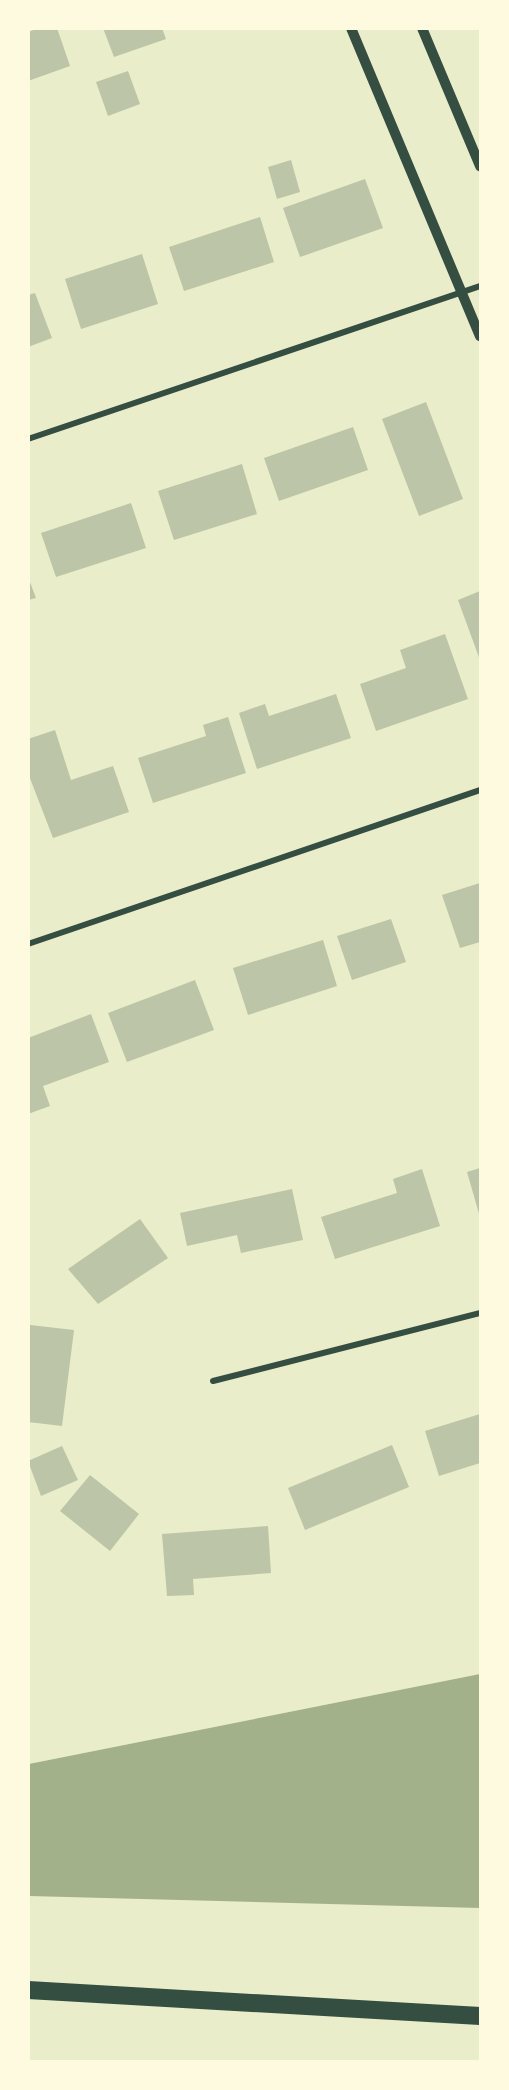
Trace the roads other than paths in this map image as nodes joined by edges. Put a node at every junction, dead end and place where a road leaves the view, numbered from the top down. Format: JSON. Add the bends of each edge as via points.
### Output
{"nodes":[{"id":1,"x":351,"y":28,"type":"edge"},
{"id":2,"x":422,"y":28,"type":"edge"},
{"id":3,"x":480,"y":166,"type":"edge"},
{"id":4,"x":480,"y":285,"type":"edge"},
{"id":5,"x":462,"y":292,"type":"junction"},
{"id":6,"x":480,"y":336,"type":"edge"},
{"id":7,"x":28,"y":439,"type":"edge"},
{"id":8,"x":480,"y":790,"type":"edge"},
{"id":9,"x":28,"y":944,"type":"edge"},
{"id":10,"x":480,"y":1312,"type":"edge"},
{"id":11,"x":213,"y":1381,"type":"dead end"},
{"id":12,"x":28,"y":1990,"type":"edge"},
{"id":13,"x":480,"y":2016,"type":"edge"}],
"edges":[{"from":1,"to":5,"type":"street"},
{"from":2,"to":3,"type":"street"},
{"from":4,"to":5,"type":"street"},
{"from":5,"to":6,"type":"street"},
{"from":5,"to":7,"type":"street"},
{"from":8,"to":9,"type":"street"},
{"from":10,"to":11,"type":"street"},
{"from":12,"to":13,"type":"highway"}]}
